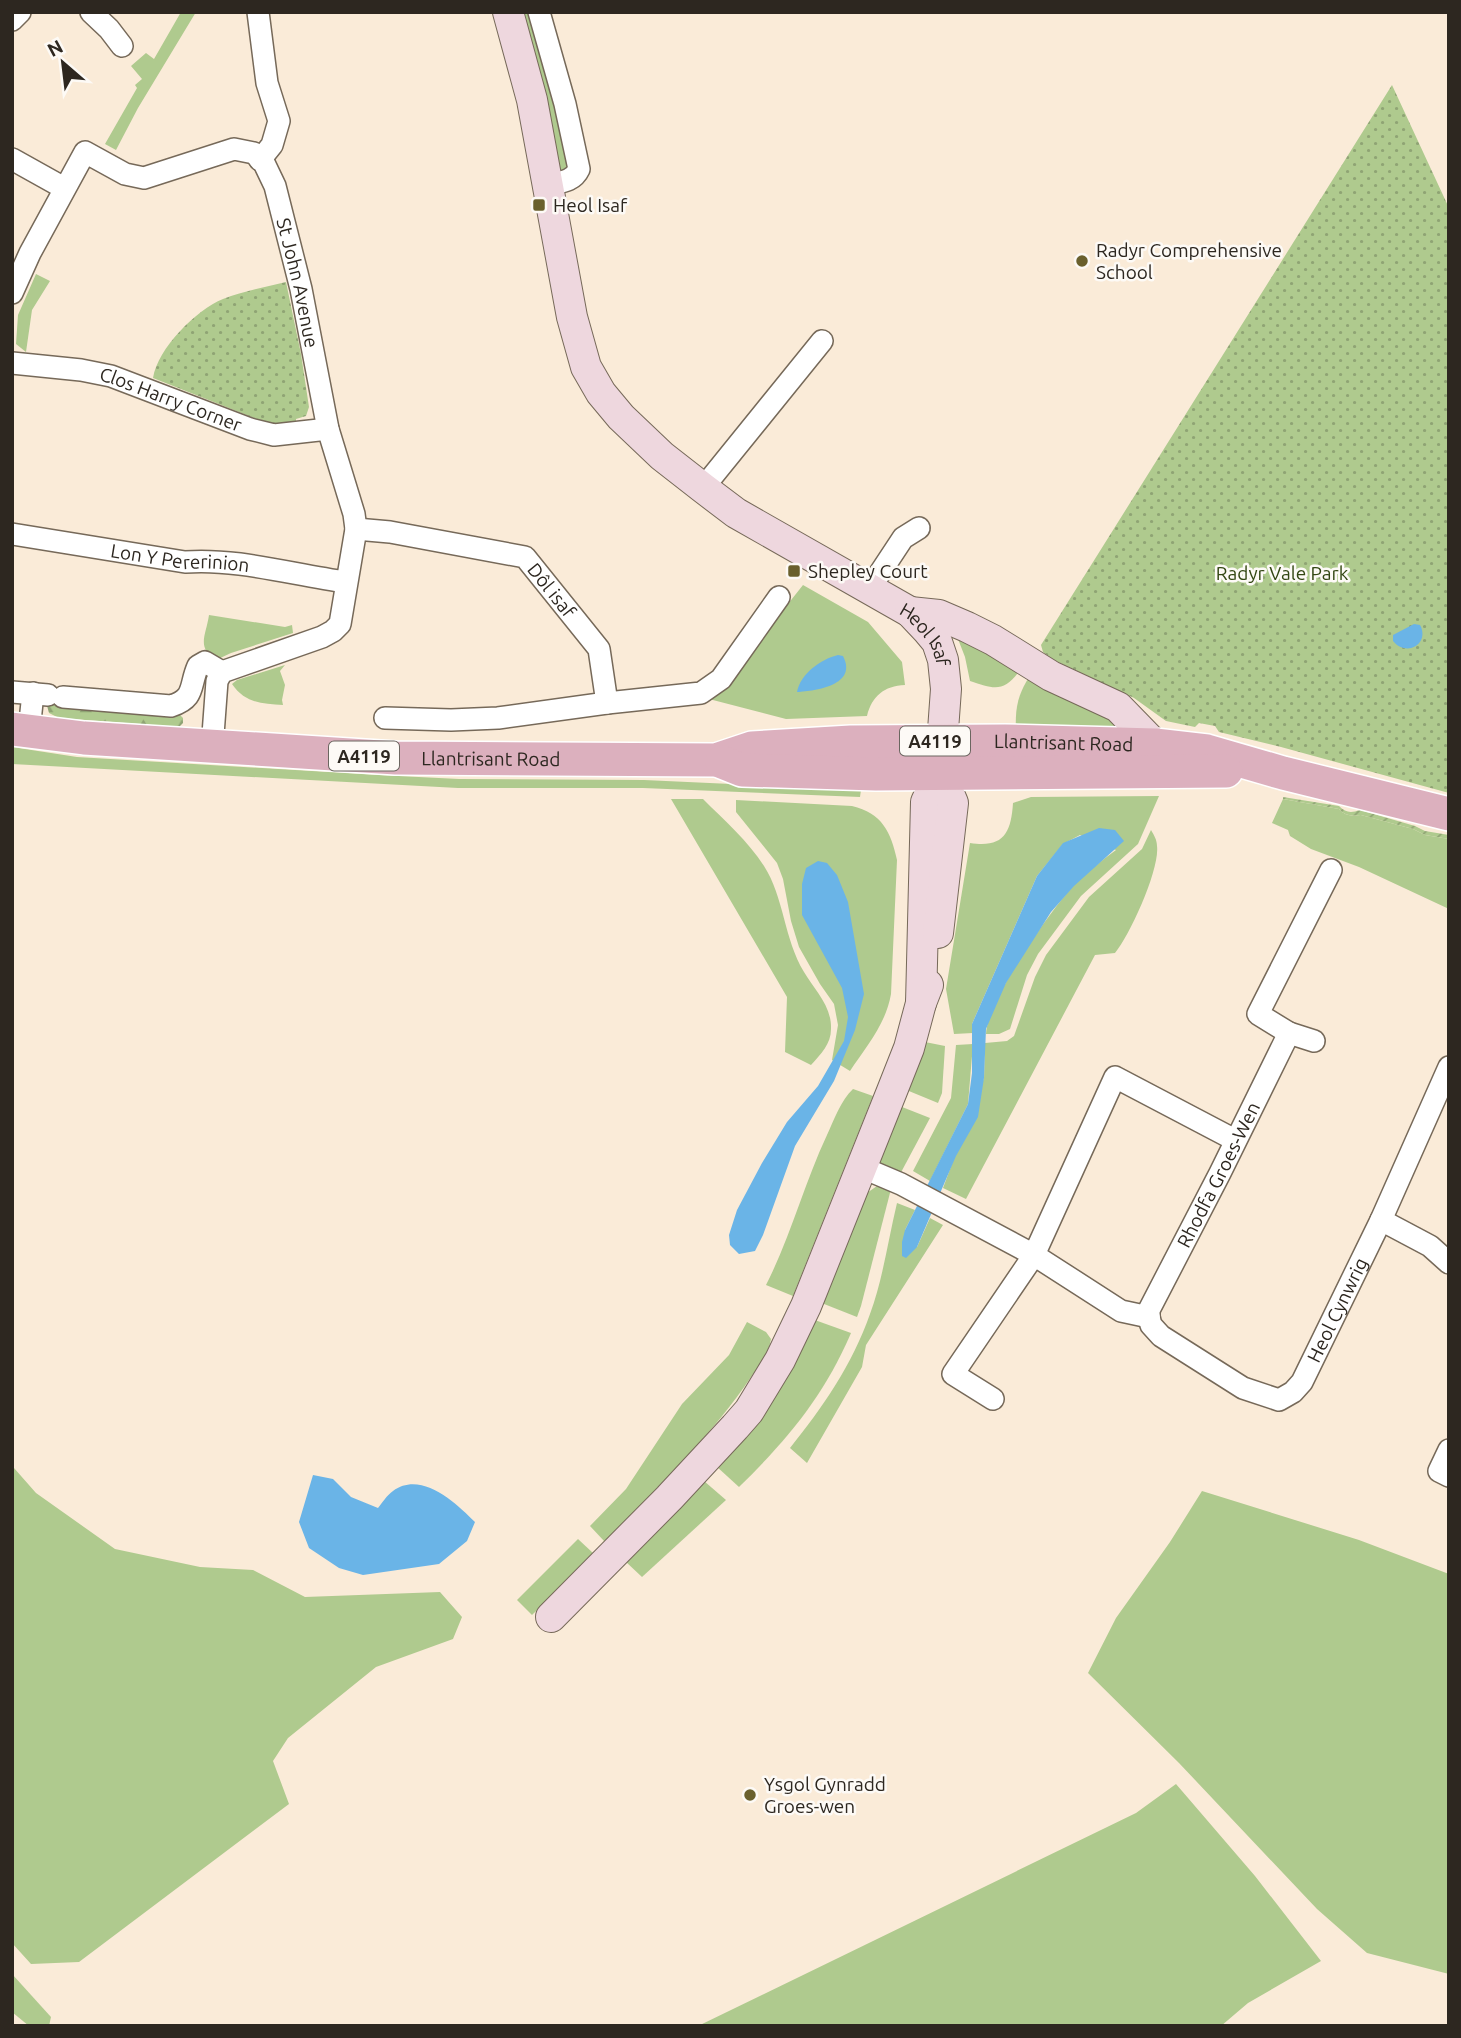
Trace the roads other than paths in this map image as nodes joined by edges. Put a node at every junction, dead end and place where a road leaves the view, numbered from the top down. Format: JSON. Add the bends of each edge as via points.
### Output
{"nodes":[{"id":1,"x":20,"y":12,"type":"edge"},
{"id":2,"x":92,"y":12,"type":"edge"},
{"id":3,"x":258,"y":12,"type":"edge"},
{"id":4,"x":508,"y":12,"type":"edge"},
{"id":5,"x":539,"y":12,"type":"edge"},
{"id":6,"x":12,"y":20,"type":"edge"},
{"id":7,"x":122,"y":46,"type":"dead end"},
{"id":8,"x":12,"y":159,"type":"edge"},
{"id":9,"x":260,"y":160,"type":"junction"},
{"id":10,"x":548,"y":185,"type":"junction"},
{"id":11,"x":64,"y":188,"type":"junction"},
{"id":12,"x":14,"y":285,"type":"edge"},
{"id":13,"x":822,"y":341,"type":"dead end"},
{"id":14,"x":12,"y":363,"type":"edge"},
{"id":15,"x":328,"y":429,"type":"junction"},
{"id":16,"x":703,"y":488,"type":"junction"},
{"id":17,"x":919,"y":528,"type":"dead end"},
{"id":18,"x":356,"y":529,"type":"junction"},
{"id":19,"x":12,"y":534,"type":"edge"},
{"id":20,"x":346,"y":582,"type":"junction"},
{"id":21,"x":870,"y":589,"type":"junction"},
{"id":22,"x":779,"y":597,"type":"dead end"},
{"id":23,"x":910,"y":612,"type":"junction"},
{"id":24,"x":222,"y":672,"type":"junction"},
{"id":25,"x":39,"y":694,"type":"edge"},
{"id":26,"x":607,"y":703,"type":"junction"},
{"id":27,"x":385,"y":718,"type":"dead end"},
{"id":28,"x":21,"y":730,"type":"edge"},
{"id":29,"x":1155,"y":745,"type":"junction"},
{"id":30,"x":212,"y":748,"type":"junction"},
{"id":31,"x":941,"y":757,"type":"junction"},
{"id":32,"x":1283,"y":773,"type":"junction"},
{"id":33,"x":1449,"y":814,"type":"edge"},
{"id":34,"x":1331,"y":870,"type":"dead end"},
{"id":35,"x":1289,"y":1033,"type":"junction"},
{"id":36,"x":1314,"y":1041,"type":"dead end"},
{"id":37,"x":1449,"y":1067,"type":"edge"},
{"id":38,"x":1442,"y":1100,"type":"edge"},
{"id":39,"x":1235,"y":1140,"type":"junction"},
{"id":40,"x":861,"y":1167,"type":"junction"},
{"id":41,"x":1381,"y":1220,"type":"junction"},
{"id":42,"x":1034,"y":1255,"type":"junction"},
{"id":43,"x":1449,"y":1263,"type":"edge"},
{"id":44,"x":1149,"y":1317,"type":"junction"},
{"id":45,"x":993,"y":1399,"type":"dead end"},
{"id":46,"x":1449,"y":1450,"type":"edge"},
{"id":47,"x":1449,"y":1476,"type":"edge"},
{"id":48,"x":551,"y":1617,"type":"dead end"}],
"edges":[{"from":1,"to":6,"type":"street"},
{"from":2,"to":7,"type":"street"},
{"from":3,"to":9,"type":"street","via":[[267,82],[279,121],[272,145]]},
{"from":4,"to":10,"type":"main road","name":"Heol Isaf"},
{"from":5,"to":10,"type":"street","via":[[579,169],[568,180]]},
{"from":8,"to":11,"type":"street"},
{"from":9,"to":11,"type":"street","via":[[254,153],[234,149],[144,178],[125,174],[86,152]]},
{"from":9,"to":15,"type":"street","name":"St John Avenue","via":[[275,186]]},
{"from":10,"to":16,"type":"main road","name":"Heol Isaf","via":[[586,367],[621,417]]},
{"from":11,"to":12,"type":"street"},
{"from":13,"to":16,"type":"street"},
{"from":14,"to":15,"type":"street","name":"Clos Harry Corner","via":[[111,376],[274,435]]},
{"from":15,"to":18,"type":"street","name":"St John Avenue"},
{"from":16,"to":21,"type":"main road","name":"Heol Isaf","via":[[736,513]]},
{"from":17,"to":21,"type":"street","via":[[903,538]]},
{"from":18,"to":20,"type":"street","name":"St John Avenue"},
{"from":18,"to":26,"type":"street","name":"Dôl isaf","via":[[525,557],[599,649]]},
{"from":19,"to":20,"type":"street","name":"Lon Y Pererinion"},
{"from":20,"to":24,"type":"street","name":"St John Avenue","via":[[340,624],[333,631]]},
{"from":21,"to":23,"type":"main road","name":"Heol Isaf"},
{"from":22,"to":26,"type":"street","via":[[722,679],[701,693]]},
{"from":23,"to":29,"type":"main road","via":[[939,615],[957,623],[1051,676],[1118,707]]},
{"from":23,"to":31,"type":"main road","name":"Heol Isaf","via":[[937,642],[943,660],[946,689]]},
{"from":24,"to":25,"type":"street","name":"St John Avenue","via":[[205,662],[198,666],[190,694],[171,706]]},
{"from":24,"to":30,"type":"street","via":[[216,681]]},
{"from":25,"to":28,"type":"street","name":"St John Avenue"},
{"from":26,"to":27,"type":"street","via":[[498,718]]},
{"from":28,"to":30,"type":"main road","name":"Llantrisant Road","number":"A4119"},
{"from":29,"to":31,"type":"main road","name":"Llantrisant Road","number":"A4119"},
{"from":29,"to":32,"type":"main road","name":"Llantrisant Road","number":"A4119","via":[[1207,751]]},
{"from":30,"to":31,"type":"main road","name":"Llantrisant Road","number":"A4119","via":[[396,758],[716,760],[752,748],[851,741]]},
{"from":31,"to":32,"type":"main road","name":"Llantrisant Road","number":"A4119"},
{"from":31,"to":40,"type":"main road","via":[[926,802],[921,1003],[909,1048]]},
{"from":32,"to":33,"type":"main road","name":"Llantrisant Road","number":"A4119"},
{"from":34,"to":35,"type":"street","via":[[1258,1014]]},
{"from":35,"to":36,"type":"street"},
{"from":35,"to":39,"type":"street","name":"Rhodfa Groes-Wen"},
{"from":37,"to":38,"type":"street","name":"Heol Cynwrig"},
{"from":38,"to":41,"type":"street","name":"Heol Cynwrig"},
{"from":39,"to":42,"type":"street","via":[[1115,1077]]},
{"from":39,"to":44,"type":"street","name":"Rhodfa Groes-Wen"},
{"from":40,"to":42,"type":"street"},
{"from":40,"to":48,"type":"main road","via":[[805,1308],[748,1411]]},
{"from":41,"to":43,"type":"street","via":[[1430,1246]]},
{"from":41,"to":44,"type":"street","name":"Heol Cynwrig","via":[[1303,1382],[1279,1400],[1243,1388],[1161,1336]]},
{"from":42,"to":44,"type":"street","via":[[1121,1311]]},
{"from":42,"to":45,"type":"street","via":[[953,1374]]},
{"from":46,"to":47,"type":"street","via":[[1439,1471]]}]}
